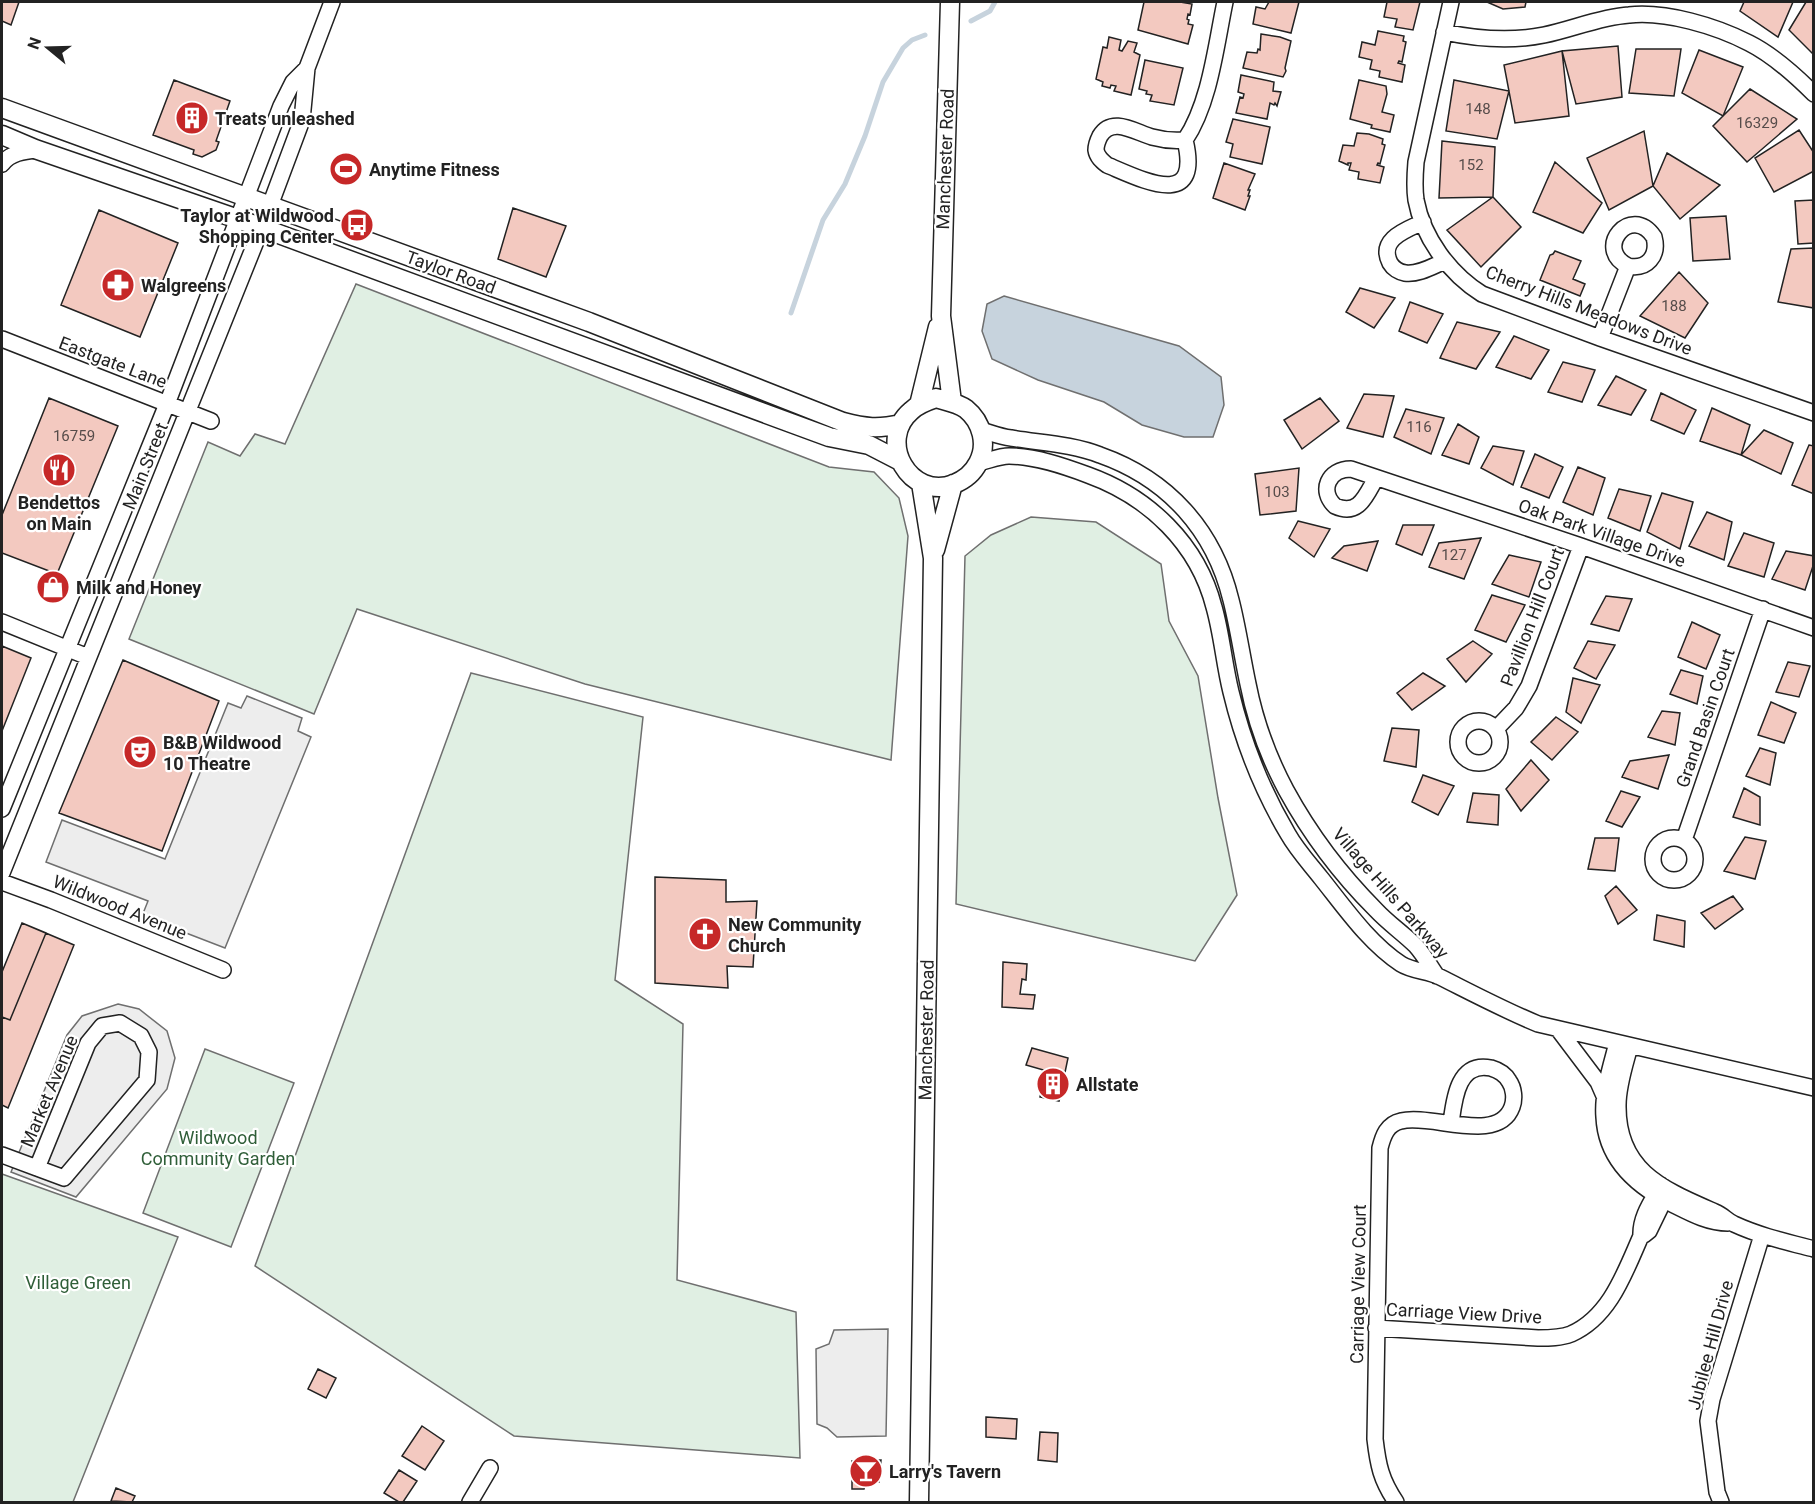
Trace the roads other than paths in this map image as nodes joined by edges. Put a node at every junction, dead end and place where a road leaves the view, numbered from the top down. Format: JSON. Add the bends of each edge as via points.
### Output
{"nodes":[{"id":1,"x":332,"y":2,"type":"edge"},
{"id":2,"x":950,"y":2,"type":"edge"},
{"id":3,"x":1225,"y":2,"type":"edge"},
{"id":4,"x":1451,"y":2,"type":"edge"},
{"id":5,"x":1444,"y":32,"type":"junction"},
{"id":6,"x":307,"y":68,"type":"junction"},
{"id":7,"x":1814,"y":94,"type":"edge"},
{"id":8,"x":2,"y":108,"type":"edge"},
{"id":9,"x":2,"y":135,"type":"edge"},
{"id":10,"x":1185,"y":140,"type":"junction"},
{"id":11,"x":37,"y":150,"type":"junction"},
{"id":12,"x":2,"y":164,"type":"edge"},
{"id":13,"x":246,"y":196,"type":"junction"},
{"id":14,"x":270,"y":206,"type":"junction"},
{"id":15,"x":238,"y":219,"type":"junction"},
{"id":16,"x":1423,"y":222,"type":"junction"},
{"id":17,"x":262,"y":227,"type":"junction"},
{"id":18,"x":1445,"y":261,"type":"junction"},
{"id":19,"x":1628,"y":266,"type":"dead end"},
{"id":20,"x":941,"y":316,"type":"junction"},
{"id":21,"x":1600,"y":338,"type":"junction"},
{"id":22,"x":2,"y":339,"type":"edge"},
{"id":23,"x":952,"y":402,"type":"junction"},
{"id":24,"x":167,"y":404,"type":"junction"},
{"id":25,"x":919,"y":405,"type":"junction"},
{"id":26,"x":188,"y":412,"type":"junction"},
{"id":27,"x":1814,"y":413,"type":"edge"},
{"id":28,"x":211,"y":421,"type":"dead end"},
{"id":29,"x":901,"y":424,"type":"junction"},
{"id":30,"x":981,"y":430,"type":"junction"},
{"id":31,"x":900,"y":461,"type":"junction"},
{"id":32,"x":978,"y":463,"type":"junction"},
{"id":33,"x":1376,"y":478,"type":"dead end"},
{"id":34,"x":921,"y":483,"type":"junction"},
{"id":35,"x":953,"y":484,"type":"junction"},
{"id":36,"x":1581,"y":546,"type":"junction"},
{"id":37,"x":933,"y":558,"type":"junction"},
{"id":38,"x":1232,"y":601,"type":"junction"},
{"id":39,"x":1214,"y":605,"type":"junction"},
{"id":40,"x":1763,"y":609,"type":"junction"},
{"id":41,"x":2,"y":622,"type":"edge"},
{"id":42,"x":1814,"y":628,"type":"edge"},
{"id":43,"x":67,"y":648,"type":"junction"},
{"id":44,"x":88,"y":657,"type":"junction"},
{"id":45,"x":1496,"y":729,"type":"dead end"},
{"id":46,"x":2,"y":809,"type":"edge"},
{"id":47,"x":1684,"y":840,"type":"dead end"},
{"id":48,"x":2,"y":873,"type":"edge"},
{"id":49,"x":2,"y":882,"type":"edge"},
{"id":50,"x":223,"y":970,"type":"dead end"},
{"id":51,"x":1437,"y":976,"type":"junction"},
{"id":52,"x":1558,"y":1029,"type":"junction"},
{"id":53,"x":1623,"y":1045,"type":"junction"},
{"id":54,"x":1814,"y":1088,"type":"edge"},
{"id":55,"x":1605,"y":1098,"type":"junction"},
{"id":56,"x":1451,"y":1123,"type":"junction"},
{"id":57,"x":2,"y":1155,"type":"edge"},
{"id":58,"x":37,"y":1168,"type":"junction"},
{"id":59,"x":1663,"y":1192,"type":"junction"},
{"id":60,"x":1762,"y":1235,"type":"junction"},
{"id":61,"x":1814,"y":1249,"type":"edge"},
{"id":62,"x":1376,"y":1328,"type":"junction"},
{"id":63,"x":490,"y":1468,"type":"dead end"},
{"id":64,"x":470,"y":1503,"type":"edge"},
{"id":65,"x":919,"y":1503,"type":"edge"},
{"id":66,"x":1396,"y":1503,"type":"edge"},
{"id":67,"x":1721,"y":1503,"type":"edge"}],
"edges":[{"from":1,"to":6,"type":"street","name":"Main Street"},
{"from":2,"to":20,"type":"street","name":"Manchester Road"},
{"from":3,"to":10,"type":"street","via":[[1203,104]]},
{"from":4,"to":5,"type":"street","name":"Cherry Hills Meadows Drive"},
{"from":5,"to":7,"type":"street","via":[[1521,39],[1596,20],[1658,14],[1748,42],[1774,58]]},
{"from":5,"to":16,"type":"street","name":"Cherry Hills Meadows Drive","via":[[1416,162],[1416,200]]},
{"from":6,"to":13,"type":"street","name":"Main Street","via":[[293,82],[281,106]]},
{"from":6,"to":14,"type":"street","name":"Main Street","via":[[302,120]]},
{"from":8,"to":13,"type":"street","name":"Taylor Road"},
{"from":9,"to":11,"type":"street","name":"Taylor Road"},
{"from":10,"to":10,"type":"street","via":[[1190,162],[1186,177],[1167,186],[1107,165],[1096,151],[1103,132],[1119,126],[1162,139]]},
{"from":11,"to":12,"type":"street","via":[[15,154]]},
{"from":11,"to":15,"type":"street","name":"Taylor Road"},
{"from":13,"to":14,"type":"street","name":"Taylor Road"},
{"from":13,"to":15,"type":"street","name":"Main Street"},
{"from":14,"to":17,"type":"street","name":"Main Street"},
{"from":14,"to":29,"type":"street","name":"Taylor Road","via":[[589,322],[843,422],[882,429]]},
{"from":15,"to":17,"type":"street","name":"Taylor Road"},
{"from":15,"to":24,"type":"street","name":"Main Street"},
{"from":16,"to":18,"type":"street","name":"Cherry Hills Meadows Drive"},
{"from":16,"to":18,"type":"street","via":[[1394,237],[1387,250],[1389,260],[1406,274]]},
{"from":17,"to":26,"type":"street","name":"Main Street"},
{"from":17,"to":31,"type":"street","name":"Taylor Road","via":[[829,436],[869,445]]},
{"from":18,"to":21,"type":"street","name":"Cherry Hills Meadows Drive","via":[[1482,294]]},
{"from":19,"to":21,"type":"street"},
{"from":20,"to":23,"type":"street","name":"Manchester Road"},
{"from":20,"to":25,"type":"street","name":"Manchester Road"},
{"from":21,"to":27,"type":"street","name":"Cherry Hills Meadows Drive"},
{"from":22,"to":24,"type":"street","name":"Eastgate Lane"},
{"from":23,"to":25,"type":"street","via":[[936,398]]},
{"from":23,"to":30,"type":"street","via":[[965,408]]},
{"from":24,"to":26,"type":"street","name":"Eastgate Lane"},
{"from":24,"to":43,"type":"street","name":"Main Street"},
{"from":25,"to":29,"type":"street"},
{"from":26,"to":28,"type":"street","name":"Eastgate Lane"},
{"from":26,"to":44,"type":"street","name":"Main Street"},
{"from":29,"to":31,"type":"street","via":[[896,442]]},
{"from":30,"to":32,"type":"street"},
{"from":30,"to":38,"type":"street","name":"Village Hills Parkway","via":[[1099,454],[1156,484],[1181,504],[1209,542]]},
{"from":31,"to":34,"type":"street","via":[[908,474]]},
{"from":32,"to":35,"type":"street","via":[[971,474]]},
{"from":32,"to":39,"type":"street","name":"Village Hills Parkway","via":[[1008,456],[1037,460],[1120,488],[1151,510],[1182,541],[1195,560]]},
{"from":33,"to":36,"type":"street","name":"Oak Park Village Drive"},
{"from":34,"to":35,"type":"street","via":[[935,487]]},
{"from":34,"to":37,"type":"street","name":"Manchester Road"},
{"from":35,"to":37,"type":"street","name":"Manchester Road"},
{"from":36,"to":40,"type":"street","name":"Oak Park Village Drive"},
{"from":36,"to":45,"type":"street","name":"Pavillion Hill Court","via":[[1529,686],[1516,708]]},
{"from":37,"to":65,"type":"street","name":"Manchester Road"},
{"from":38,"to":39,"type":"street"},
{"from":38,"to":51,"type":"street","name":"Village Hills Parkway","via":[[1258,723],[1286,790],[1325,851],[1376,910],[1417,947]]},
{"from":39,"to":51,"type":"street","name":"Village Hills Parkway","via":[[1231,692],[1250,756],[1289,836],[1377,944],[1403,965]]},
{"from":40,"to":42,"type":"street","name":"Oak Park Village Drive"},
{"from":40,"to":47,"type":"street","name":"Grand Basin Court"},
{"from":41,"to":43,"type":"street"},
{"from":43,"to":44,"type":"street"},
{"from":43,"to":46,"type":"street","name":"Main Street"},
{"from":44,"to":48,"type":"street","name":"Main Street"},
{"from":49,"to":50,"type":"street","name":"Wildwood Avenue"},
{"from":51,"to":52,"type":"street","name":"Village Hills Parkway","via":[[1510,1013]]},
{"from":52,"to":53,"type":"street","name":"Village Hills Parkway"},
{"from":52,"to":55,"type":"street","via":[[1598,1082]]},
{"from":53,"to":54,"type":"street","name":"Village Hills Parkway"},
{"from":53,"to":55,"type":"street"},
{"from":53,"to":59,"type":"street","via":[[1618,1103],[1626,1150],[1636,1166]]},
{"from":55,"to":59,"type":"street","via":[[1608,1139],[1619,1161],[1626,1172]]},
{"from":56,"to":56,"type":"street","name":"Carriage View Court","via":[[1458,1085],[1464,1076],[1486,1067],[1505,1075],[1514,1096],[1508,1115],[1500,1122],[1483,1126]]},
{"from":56,"to":62,"type":"street","name":"Carriage View Court","via":[[1401,1120],[1384,1135],[1380,1148]]},
{"from":57,"to":58,"type":"street","name":"Market Avenue"},
{"from":58,"to":58,"type":"street","name":"Market Avenue","via":[[64,1178],[147,1080],[149,1052],[141,1036],[120,1023],[102,1026],[88,1043]]},
{"from":59,"to":60,"type":"street"},
{"from":59,"to":62,"type":"street","name":"Carriage View Drive","via":[[1649,1231],[1641,1236],[1604,1308],[1571,1334],[1538,1338]]},
{"from":60,"to":61,"type":"street"},
{"from":60,"to":67,"type":"street","name":"Jubilee Hill Drive","via":[[1708,1420]]},
{"from":62,"to":66,"type":"street","name":"Carriage View Court","via":[[1377,1464]]},
{"from":63,"to":64,"type":"street"}]}
